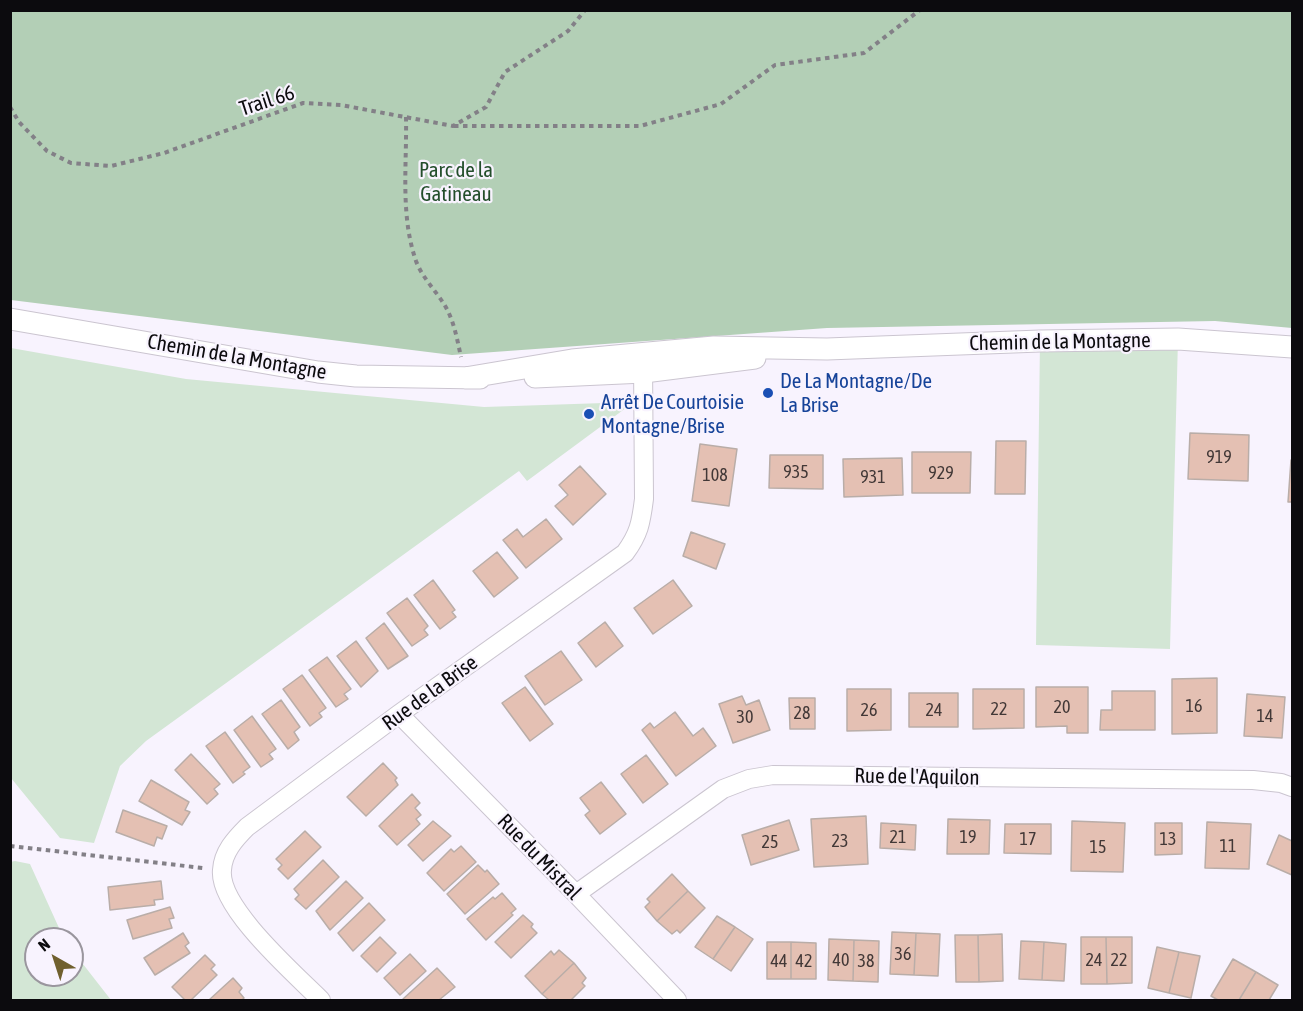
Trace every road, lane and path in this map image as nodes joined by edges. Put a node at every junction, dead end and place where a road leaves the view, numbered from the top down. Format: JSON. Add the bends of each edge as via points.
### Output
{"nodes":[{"id":1,"x":585,"y":10,"type":"edge"},
{"id":2,"x":921,"y":10,"type":"edge"},
{"id":3,"x":10,"y":107,"type":"edge"},
{"id":4,"x":406,"y":117,"type":"junction"},
{"id":5,"x":453,"y":126,"type":"junction"},
{"id":6,"x":10,"y":319,"type":"edge"},
{"id":7,"x":1293,"y":347,"type":"edge"},
{"id":8,"x":643,"y":363,"type":"junction"},
{"id":9,"x":465,"y":378,"type":"junction"},
{"id":10,"x":399,"y":714,"type":"junction"},
{"id":11,"x":1293,"y":788,"type":"edge"},
{"id":12,"x":10,"y":846,"type":"edge"},
{"id":13,"x":221,"y":871,"type":"junction"},
{"id":14,"x":576,"y":894,"type":"junction"},
{"id":15,"x":321,"y":1000,"type":"edge"},
{"id":16,"x":677,"y":1000,"type":"edge"}],
"edges":[{"from":1,"to":5,"type":"path","via":[[568,31],[505,72],[486,106]]},
{"from":2,"to":5,"type":"path","name":"Trail 66","via":[[864,53],[775,65],[721,104],[640,126]]},
{"from":3,"to":4,"type":"path","name":"Trail 66","via":[[47,151],[71,163],[111,166],[164,153],[303,103],[341,105]]},
{"from":4,"to":5,"type":"path","name":"Trail 66"},
{"from":4,"to":9,"type":"path","via":[[407,220],[417,262],[455,330]]},
{"from":6,"to":9,"type":"street","name":"Chemin de la Montagne","via":[[318,372]]},
{"from":7,"to":8,"type":"street","name":"Chemin de la Montagne","via":[[1178,339],[826,349],[714,347]]},
{"from":8,"to":9,"type":"street","name":"Chemin de la Montagne","via":[[572,360]]},
{"from":8,"to":10,"type":"street","name":"Rue de la Brise","via":[[644,500],[637,537],[625,553]]},
{"from":10,"to":13,"type":"street","name":"Rue de la Brise","via":[[247,827],[233,840]]},
{"from":10,"to":14,"type":"street","name":"Rue du Mistral"},
{"from":11,"to":14,"type":"street","name":"Rue de l'Aquilon","via":[[1253,780],[749,779],[723,789]]},
{"from":12,"to":13,"type":"path"},
{"from":13,"to":15,"type":"street","via":[[225,891],[250,928]]},
{"from":14,"to":16,"type":"street","name":"Rue du Mistral"}]}
